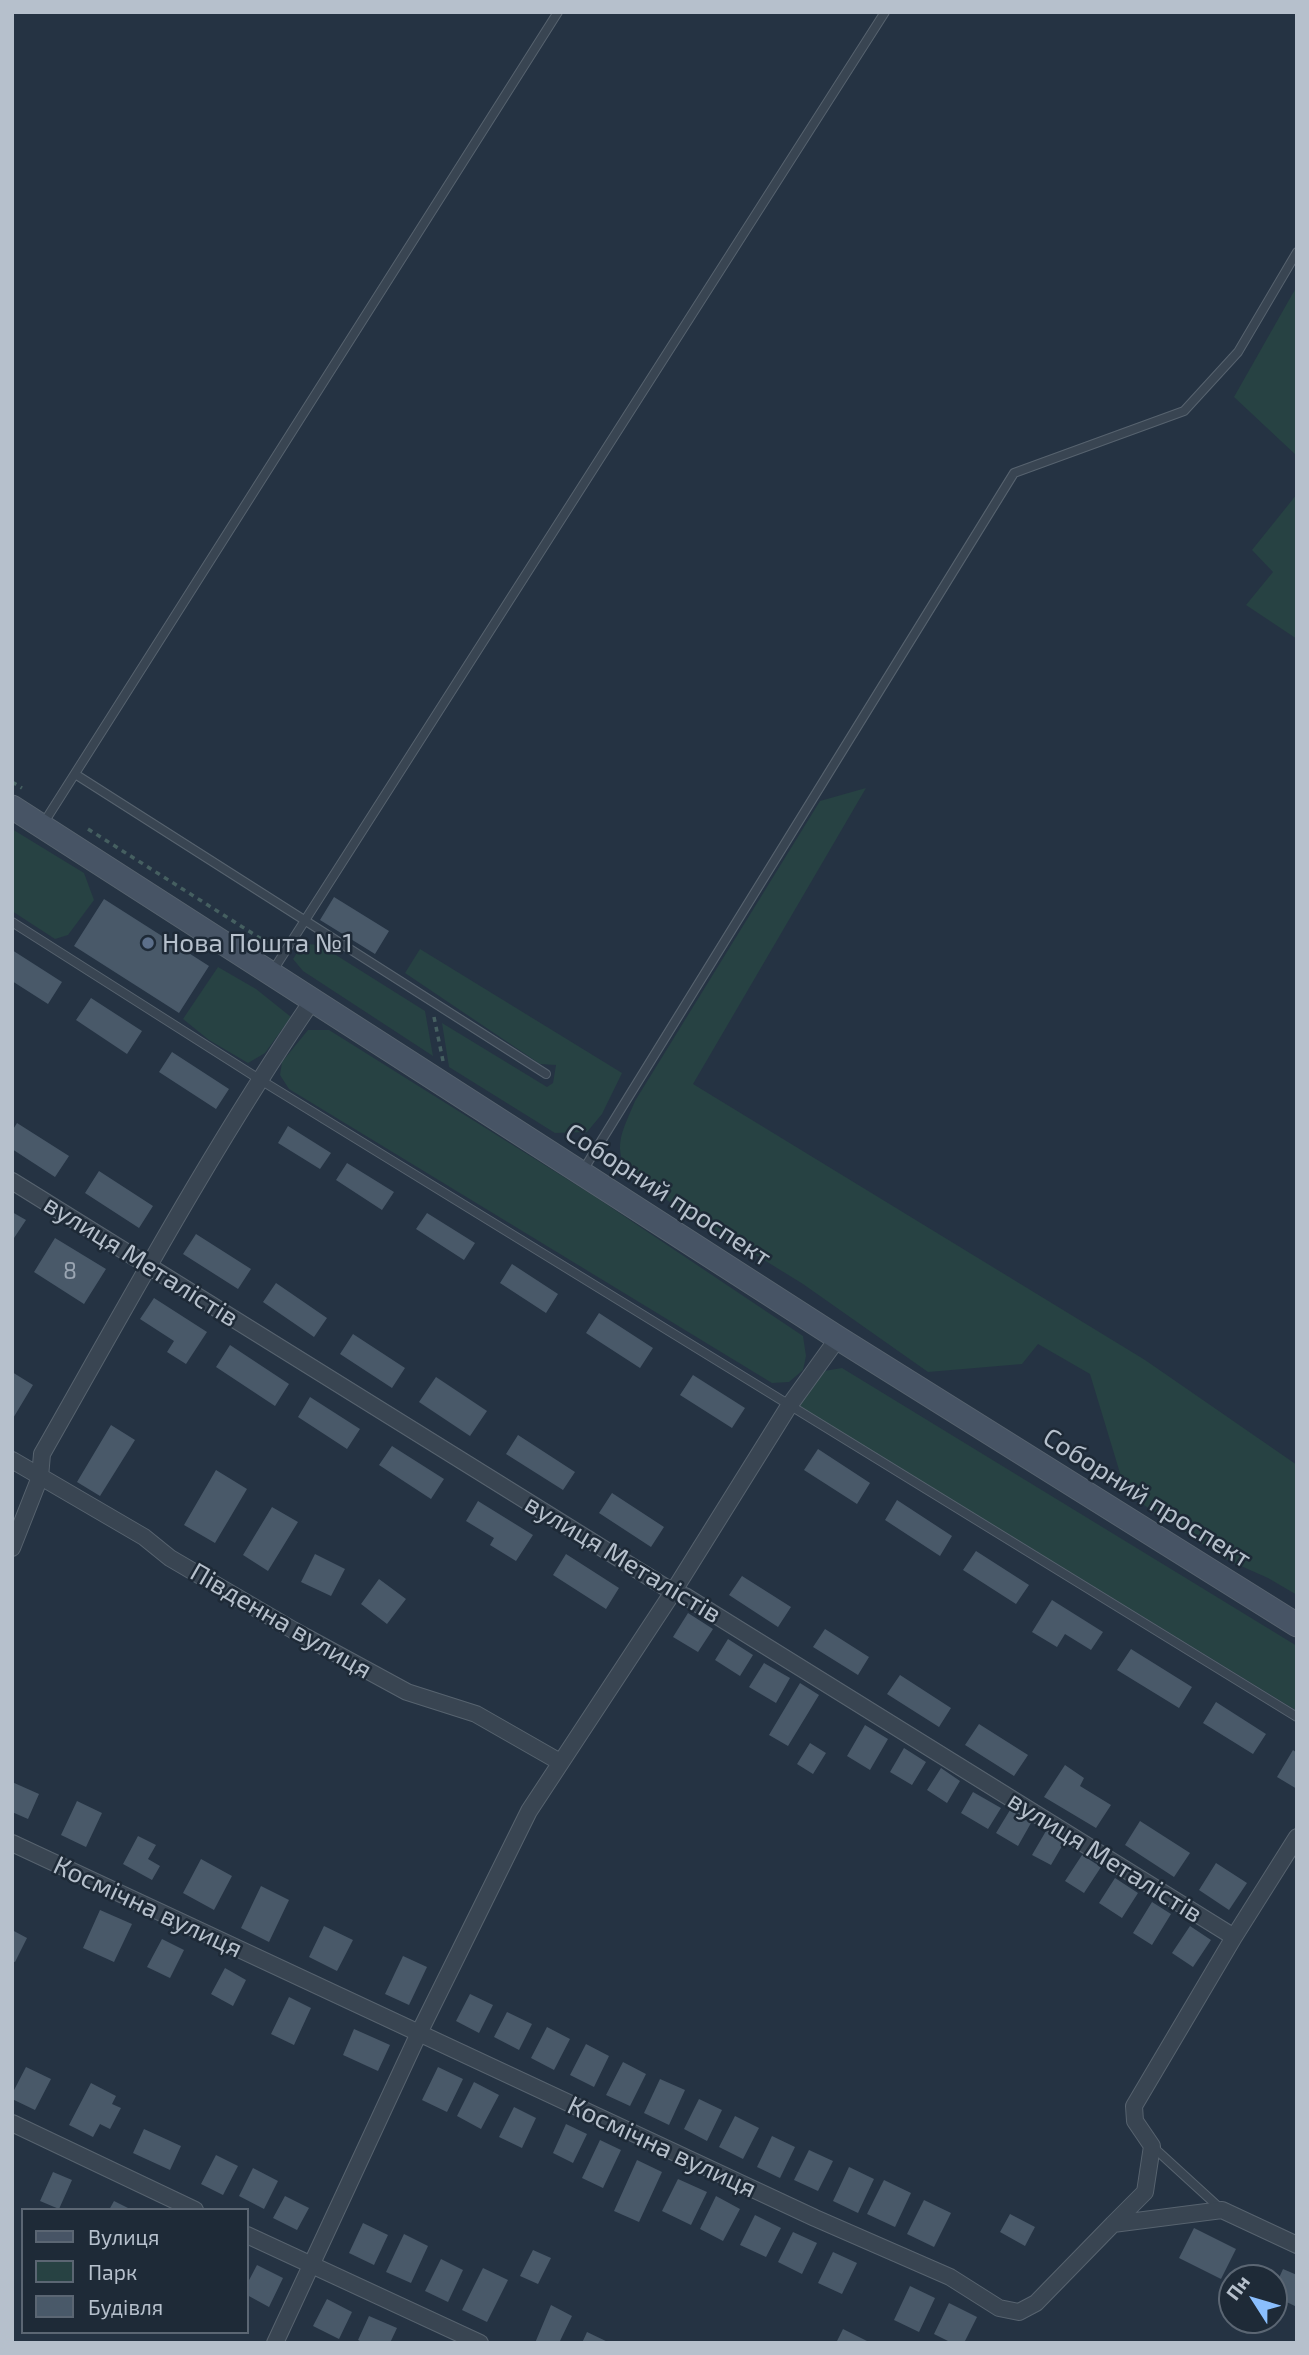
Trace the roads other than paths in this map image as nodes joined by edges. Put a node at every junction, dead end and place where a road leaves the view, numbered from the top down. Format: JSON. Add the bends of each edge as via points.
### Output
{"nodes":[{"id":1,"x":558,"y":12,"type":"edge"},
{"id":2,"x":885,"y":12,"type":"edge"},
{"id":3,"x":1297,"y":252,"type":"edge"},
{"id":4,"x":75,"y":774,"type":"junction"},
{"id":5,"x":17,"y":798,"type":"edge"},
{"id":6,"x":42,"y":826,"type":"junction"},
{"id":7,"x":305,"y":920,"type":"junction"},
{"id":8,"x":12,"y":922,"type":"edge"},
{"id":9,"x":271,"y":974,"type":"junction"},
{"id":10,"x":312,"y":1001,"type":"junction"},
{"id":11,"x":546,"y":1074,"type":"dead end"},
{"id":12,"x":259,"y":1079,"type":"junction"},
{"id":13,"x":582,"y":1172,"type":"junction"},
{"id":14,"x":12,"y":1181,"type":"edge"},
{"id":15,"x":149,"y":1266,"type":"junction"},
{"id":16,"x":838,"y":1338,"type":"junction"},
{"id":17,"x":789,"y":1406,"type":"junction"},
{"id":18,"x":12,"y":1460,"type":"edge"},
{"id":19,"x":40,"y":1477,"type":"junction"},
{"id":20,"x":12,"y":1548,"type":"edge"},
{"id":21,"x":673,"y":1592,"type":"junction"},
{"id":22,"x":1297,"y":1625,"type":"edge"},
{"id":23,"x":1297,"y":1717,"type":"edge"},
{"id":24,"x":560,"y":1762,"type":"junction"},
{"id":25,"x":1297,"y":1837,"type":"edge"},
{"id":26,"x":12,"y":1843,"type":"edge"},
{"id":27,"x":1234,"y":1937,"type":"junction"},
{"id":28,"x":419,"y":2033,"type":"junction"},
{"id":29,"x":12,"y":2123,"type":"edge"},
{"id":30,"x":1152,"y":2146,"type":"junction"},
{"id":31,"x":191,"y":2208,"type":"edge"},
{"id":32,"x":1222,"y":2210,"type":"junction"},
{"id":33,"x":1113,"y":2224,"type":"junction"},
{"id":34,"x":248,"y":2235,"type":"edge"},
{"id":35,"x":1297,"y":2245,"type":"edge"},
{"id":36,"x":310,"y":2266,"type":"junction"},
{"id":37,"x":275,"y":2343,"type":"edge"},
{"id":38,"x":480,"y":2343,"type":"edge"}],
"edges":[{"from":1,"to":4,"type":"lane"},
{"from":2,"to":7,"type":"lane"},
{"from":3,"to":13,"type":"lane","via":[[1238,352],[1184,411],[1014,473]]},
{"from":4,"to":6,"type":"lane"},
{"from":4,"to":7,"type":"lane"},
{"from":5,"to":6,"type":"main road","name":"Соборний проспект"},
{"from":6,"to":9,"type":"main road","name":"Соборний проспект"},
{"from":7,"to":9,"type":"lane"},
{"from":7,"to":11,"type":"lane"},
{"from":8,"to":12,"type":"lane"},
{"from":9,"to":10,"type":"main road","name":"Соборний проспект"},
{"from":10,"to":12,"type":"street"},
{"from":10,"to":13,"type":"main road","name":"Соборний проспект"},
{"from":12,"to":15,"type":"street"},
{"from":12,"to":17,"type":"lane"},
{"from":13,"to":16,"type":"main road","name":"Соборний проспект"},
{"from":14,"to":15,"type":"street","name":"вулиця Металістів"},
{"from":15,"to":19,"type":"street","via":[[43,1454]]},
{"from":15,"to":21,"type":"street","name":"вулиця Металістів"},
{"from":16,"to":17,"type":"street"},
{"from":16,"to":22,"type":"main road","name":"Соборний проспект"},
{"from":17,"to":21,"type":"street"},
{"from":17,"to":23,"type":"lane"},
{"from":18,"to":19,"type":"street","name":"Південна вулиця"},
{"from":19,"to":20,"type":"street"},
{"from":19,"to":24,"type":"street","name":"Південна вулиця","via":[[293,1630],[407,1692],[476,1714]]},
{"from":21,"to":24,"type":"street"},
{"from":21,"to":27,"type":"street","name":"вулиця Металістів"},
{"from":24,"to":28,"type":"street","via":[[529,1811]]},
{"from":25,"to":27,"type":"street"},
{"from":26,"to":28,"type":"street","name":"Космічна вулиця"},
{"from":27,"to":30,"type":"street","via":[[1134,2106],[1135,2121]]},
{"from":28,"to":33,"type":"street","name":"Космічна вулиця","via":[[950,2277],[999,2308],[1019,2312],[1036,2303]]},
{"from":28,"to":36,"type":"street"},
{"from":29,"to":31,"type":"street"},
{"from":30,"to":32,"type":"lane"},
{"from":30,"to":33,"type":"street","name":"Космічна вулиця","via":[[1144,2192]]},
{"from":32,"to":33,"type":"street"},
{"from":32,"to":35,"type":"street"},
{"from":34,"to":36,"type":"street"},
{"from":36,"to":37,"type":"street"},
{"from":36,"to":38,"type":"street"}]}
